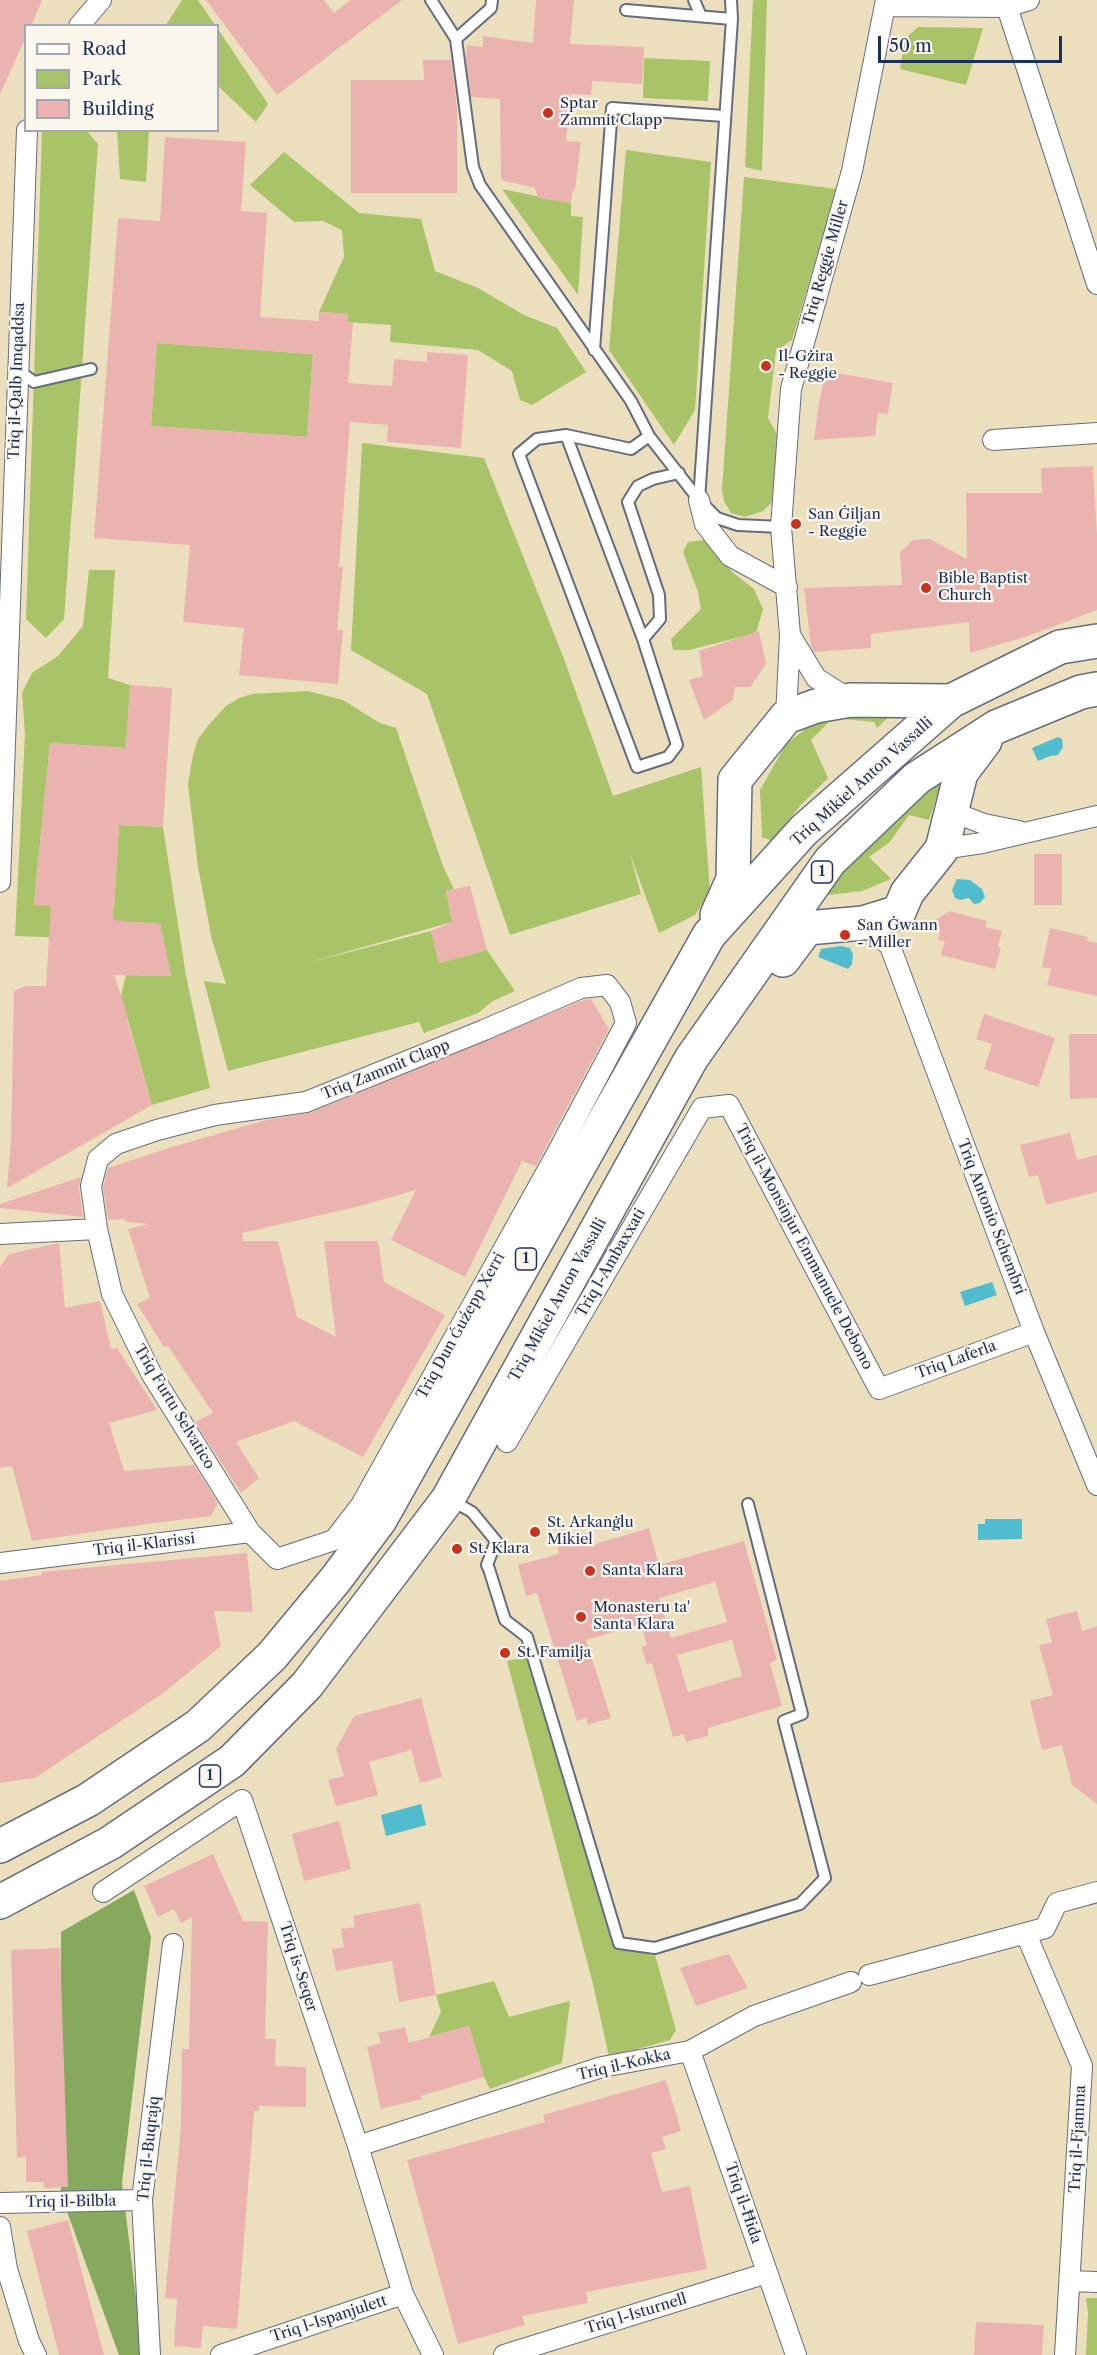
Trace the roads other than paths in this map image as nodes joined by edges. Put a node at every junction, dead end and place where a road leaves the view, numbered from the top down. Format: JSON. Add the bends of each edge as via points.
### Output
{"nodes":[{"id":1,"x":101,"y":0,"type":"edge"},
{"id":2,"x":431,"y":0,"type":"edge"},
{"id":3,"x":492,"y":0,"type":"edge"},
{"id":4,"x":694,"y":0,"type":"edge"},
{"id":5,"x":731,"y":0,"type":"edge"},
{"id":6,"x":1029,"y":0,"type":"edge"},
{"id":7,"x":886,"y":3,"type":"edge"},
{"id":8,"x":1006,"y":7,"type":"junction"},
{"id":9,"x":626,"y":10,"type":"dead end"},
{"id":10,"x":701,"y":16,"type":"junction"},
{"id":11,"x":732,"y":19,"type":"junction"},
{"id":12,"x":81,"y":24,"type":"edge"},
{"id":13,"x":456,"y":39,"type":"junction"},
{"id":14,"x":724,"y":116,"type":"junction"},
{"id":15,"x":27,"y":132,"type":"edge"},
{"id":16,"x":1097,"y":284,"type":"edge"},
{"id":17,"x":594,"y":350,"type":"junction"},
{"id":18,"x":17,"y":369,"type":"junction"},
{"id":19,"x":91,"y":369,"type":"dead end"},
{"id":20,"x":1097,"y":433,"type":"edge"},
{"id":21,"x":566,"y":435,"type":"junction"},
{"id":22,"x":650,"y":436,"type":"junction"},
{"id":23,"x":993,"y":440,"type":"dead end"},
{"id":24,"x":679,"y":473,"type":"junction"},
{"id":25,"x":699,"y":500,"type":"junction"},
{"id":26,"x":781,"y":527,"type":"junction"},
{"id":27,"x":787,"y":587,"type":"junction"},
{"id":28,"x":790,"y":635,"type":"junction"},
{"id":29,"x":643,"y":639,"type":"junction"},
{"id":30,"x":1097,"y":641,"type":"edge"},
{"id":31,"x":1097,"y":689,"type":"edge"},
{"id":32,"x":851,"y":700,"type":"junction"},
{"id":33,"x":951,"y":701,"type":"junction"},
{"id":34,"x":3,"y":708,"type":"edge"},
{"id":35,"x":786,"y":717,"type":"junction"},
{"id":36,"x":996,"y":727,"type":"junction"},
{"id":37,"x":950,"y":812,"type":"junction"},
{"id":38,"x":1097,"y":816,"type":"edge"},
{"id":39,"x":1025,"y":833,"type":"junction"},
{"id":40,"x":942,"y":849,"type":"junction"},
{"id":41,"x":0,"y":882,"type":"edge"},
{"id":42,"x":899,"y":912,"type":"junction"},
{"id":43,"x":863,"y":923,"type":"junction"},
{"id":44,"x":709,"y":935,"type":"junction"},
{"id":45,"x":890,"y":946,"type":"junction"},
{"id":46,"x":626,"y":1023,"type":"joint"},
{"id":47,"x":691,"y":1059,"type":"junction"},
{"id":48,"x":729,"y":1105,"type":"joint"},
{"id":49,"x":116,"y":1144,"type":"joint"},
{"id":50,"x":97,"y":1228,"type":"junction"},
{"id":51,"x":0,"y":1234,"type":"edge"},
{"id":52,"x":1034,"y":1332,"type":"junction"},
{"id":53,"x":879,"y":1389,"type":"joint"},
{"id":54,"x":507,"y":1442,"type":"dead end"},
{"id":55,"x":1097,"y":1485,"type":"edge"},
{"id":56,"x":448,"y":1498,"type":"junction"},
{"id":57,"x":748,"y":1504,"type":"dead end"},
{"id":58,"x":371,"y":1512,"type":"junction"},
{"id":59,"x":250,"y":1532,"type":"junction"},
{"id":60,"x":0,"y":1563,"type":"edge"},
{"id":61,"x":5,"y":1844,"type":"edge"},
{"id":62,"x":103,"y":1892,"type":"dead end"},
{"id":63,"x":1097,"y":1892,"type":"edge"},
{"id":64,"x":2,"y":1901,"type":"edge"},
{"id":65,"x":1026,"y":1934,"type":"junction"},
{"id":66,"x":173,"y":1944,"type":"dead end"},
{"id":67,"x":690,"y":2051,"type":"junction"},
{"id":68,"x":358,"y":2146,"type":"junction"},
{"id":69,"x":142,"y":2200,"type":"junction"},
{"id":70,"x":0,"y":2203,"type":"edge"},
{"id":71,"x":0,"y":2227,"type":"edge"},
{"id":72,"x":768,"y":2273,"type":"junction"},
{"id":73,"x":1070,"y":2281,"type":"junction"},
{"id":74,"x":1097,"y":2282,"type":"edge"},
{"id":75,"x":403,"y":2294,"type":"junction"},
{"id":76,"x":228,"y":2354,"type":"edge"},
{"id":77,"x":36,"y":2355,"type":"edge"},
{"id":78,"x":150,"y":2355,"type":"edge"},
{"id":79,"x":433,"y":2355,"type":"edge"},
{"id":80,"x":504,"y":2355,"type":"edge"},
{"id":81,"x":796,"y":2355,"type":"edge"},
{"id":82,"x":1065,"y":2355,"type":"edge"}],
"edges":[{"from":1,"to":12,"type":"street"},
{"from":2,"to":13,"type":"lane"},
{"from":3,"to":13,"type":"lane","via":[[491,8]]},
{"from":4,"to":10,"type":"lane"},
{"from":5,"to":11,"type":"lane"},
{"from":6,"to":8,"type":"street"},
{"from":7,"to":8,"type":"street"},
{"from":7,"to":26,"type":"street","name":"Triq Reggie Miller","via":[[852,171],[791,389]]},
{"from":8,"to":16,"type":"street"},
{"from":9,"to":10,"type":"lane"},
{"from":10,"to":11,"type":"lane"},
{"from":11,"to":14,"type":"lane"},
{"from":13,"to":17,"type":"lane","via":[[473,166],[480,185]]},
{"from":14,"to":17,"type":"lane","via":[[612,108]]},
{"from":14,"to":25,"type":"lane"},
{"from":15,"to":18,"type":"street","name":"Triq il-Qalb Imqaddsa"},
{"from":17,"to":22,"type":"lane","via":[[631,400]]},
{"from":18,"to":19,"type":"lane","via":[[34,382]]},
{"from":18,"to":34,"type":"street","name":"Triq il-Qalb Imqaddsa"},
{"from":20,"to":23,"type":"street"},
{"from":21,"to":22,"type":"lane","via":[[631,449]]},
{"from":21,"to":29,"type":"lane"},
{"from":21,"to":29,"type":"lane","via":[[537,439],[519,454],[637,767],[668,757],[677,745]]},
{"from":22,"to":24,"type":"lane"},
{"from":24,"to":25,"type":"lane"},
{"from":24,"to":29,"type":"lane","via":[[638,486],[628,502],[659,595],[660,619]]},
{"from":25,"to":26,"type":"lane","via":[[717,518],[738,525]]},
{"from":25,"to":27,"type":"street","via":[[705,524],[730,556]]},
{"from":26,"to":27,"type":"street","name":"Triq Reggie Miller"},
{"from":27,"to":28,"type":"street","name":"Triq Reggie Miller"},
{"from":28,"to":32,"type":"street","name":"Triq Reggie Miller","via":[[816,678]]},
{"from":28,"to":35,"type":"street","name":"Triq Reggie Miller"},
{"from":30,"to":33,"type":"highway","name":"Triq Mikiel Anton Vassalli","number":"1","via":[[1060,647]]},
{"from":31,"to":36,"type":"highway","name":"Triq Mikiel Anton Vassalli","number":"1"},
{"from":32,"to":33,"type":"highway","number":"1"},
{"from":32,"to":35,"type":"highway","number":"1","via":[[816,706]]},
{"from":33,"to":44,"type":"highway","name":"Triq Mikiel Anton Vassalli","number":"1","via":[[804,830]]},
{"from":34,"to":41,"type":"street","name":"Triq il-Qalb Imqaddsa"},
{"from":35,"to":44,"type":"highway","number":"1","via":[[735,780],[733,879]]},
{"from":36,"to":37,"type":"highway","via":[[961,773]]},
{"from":36,"to":47,"type":"highway","name":"Triq Mikiel Anton Vassalli","number":"1","via":[[917,778],[830,861]]},
{"from":37,"to":39,"type":"street"},
{"from":37,"to":40,"type":"highway"},
{"from":38,"to":39,"type":"street"},
{"from":39,"to":40,"type":"street"},
{"from":40,"to":42,"type":"highway","via":[[907,893]]},
{"from":42,"to":43,"type":"highway","number":"1"},
{"from":42,"to":45,"type":"street"},
{"from":43,"to":45,"type":"street","name":"Triq Antonio Schembri"},
{"from":43,"to":47,"type":"highway","number":"1","via":[[807,928],[724,1038]]},
{"from":44,"to":58,"type":"highway","name":"Triq Mikiel Anton Vassalli","number":"1"},
{"from":45,"to":52,"type":"street","name":"Triq Antonio Schembri"},
{"from":46,"to":49,"type":"street","name":"Triq Zammit Clapp","via":[[620,1002],[607,985],[581,988],[306,1102],[215,1115]]},
{"from":46,"to":58,"type":"street","name":"Triq Dun Ǵuźepp Xerri"},
{"from":47,"to":56,"type":"highway","name":"Triq Mikiel Anton Vassalli","number":"1"},
{"from":48,"to":53,"type":"street","name":"Triq il-Monsinjur Emmanuele Debono"},
{"from":48,"to":54,"type":"street","name":"Triq l-Ambaxxati","via":[[702,1108]]},
{"from":49,"to":50,"type":"street","name":"Triq Furtu Selvatico","via":[[98,1159],[91,1186]]},
{"from":50,"to":51,"type":"street"},
{"from":50,"to":59,"type":"street","name":"Triq Furtu Selvatico","via":[[112,1294],[152,1375]]},
{"from":52,"to":53,"type":"street","name":"Triq Laferla"},
{"from":52,"to":55,"type":"street","name":"Triq Antonio Schembri"},
{"from":56,"to":57,"type":"lane","via":[[472,1512],[496,1541],[489,1569],[505,1620],[527,1637],[619,1943],[655,1948],[800,1904],[825,1878],[784,1721],[802,1714]]},
{"from":56,"to":64,"type":"highway","name":"Triq Mikiel Anton Vassalli","number":"1","via":[[308,1685],[232,1761],[110,1843]]},
{"from":58,"to":59,"type":"street","name":"Triq Dun Ǵuźepp Xerri","via":[[334,1540],[277,1559]]},
{"from":58,"to":61,"type":"highway","name":"Triq Mikiel Anton Vassalli","number":"1","via":[[336,1579],[272,1656],[198,1726],[88,1800]]},
{"from":59,"to":60,"type":"street","name":"Triq il-Klarissi"},
{"from":62,"to":68,"type":"street","name":"Triq is-Seqer","via":[[242,1800]]},
{"from":63,"to":65,"type":"street","name":"Triq il-Kokka","via":[[1057,1903],[1045,1928]]},
{"from":65,"to":67,"type":"street","name":"Triq il-Kokka","via":[[860,1979],[754,2016]]},
{"from":65,"to":73,"type":"street","name":"Triq il-Fjamma","via":[[1082,2066]]},
{"from":66,"to":69,"type":"street","name":"Triq il-Buqrajq"},
{"from":67,"to":68,"type":"street","name":"Triq il-Kokka","via":[[602,2067]]},
{"from":67,"to":72,"type":"street","name":"Triq il-Ħida"},
{"from":68,"to":75,"type":"street","name":"Triq is-Seqer"},
{"from":69,"to":70,"type":"street","name":"Triq il-Bilbla"},
{"from":69,"to":78,"type":"street","name":"Triq il-Buqrajq"},
{"from":71,"to":77,"type":"street","via":[[7,2269]]},
{"from":72,"to":80,"type":"street","name":"Triq l-Isturnell"},
{"from":72,"to":81,"type":"street","name":"Triq il-Ħida"},
{"from":73,"to":74,"type":"street"},
{"from":73,"to":82,"type":"street","name":"Triq il-Fjamma"},
{"from":75,"to":76,"type":"street","name":"Triq l-Ispanjulett"},
{"from":75,"to":79,"type":"street","name":"Triq is-Seqer"}]}
